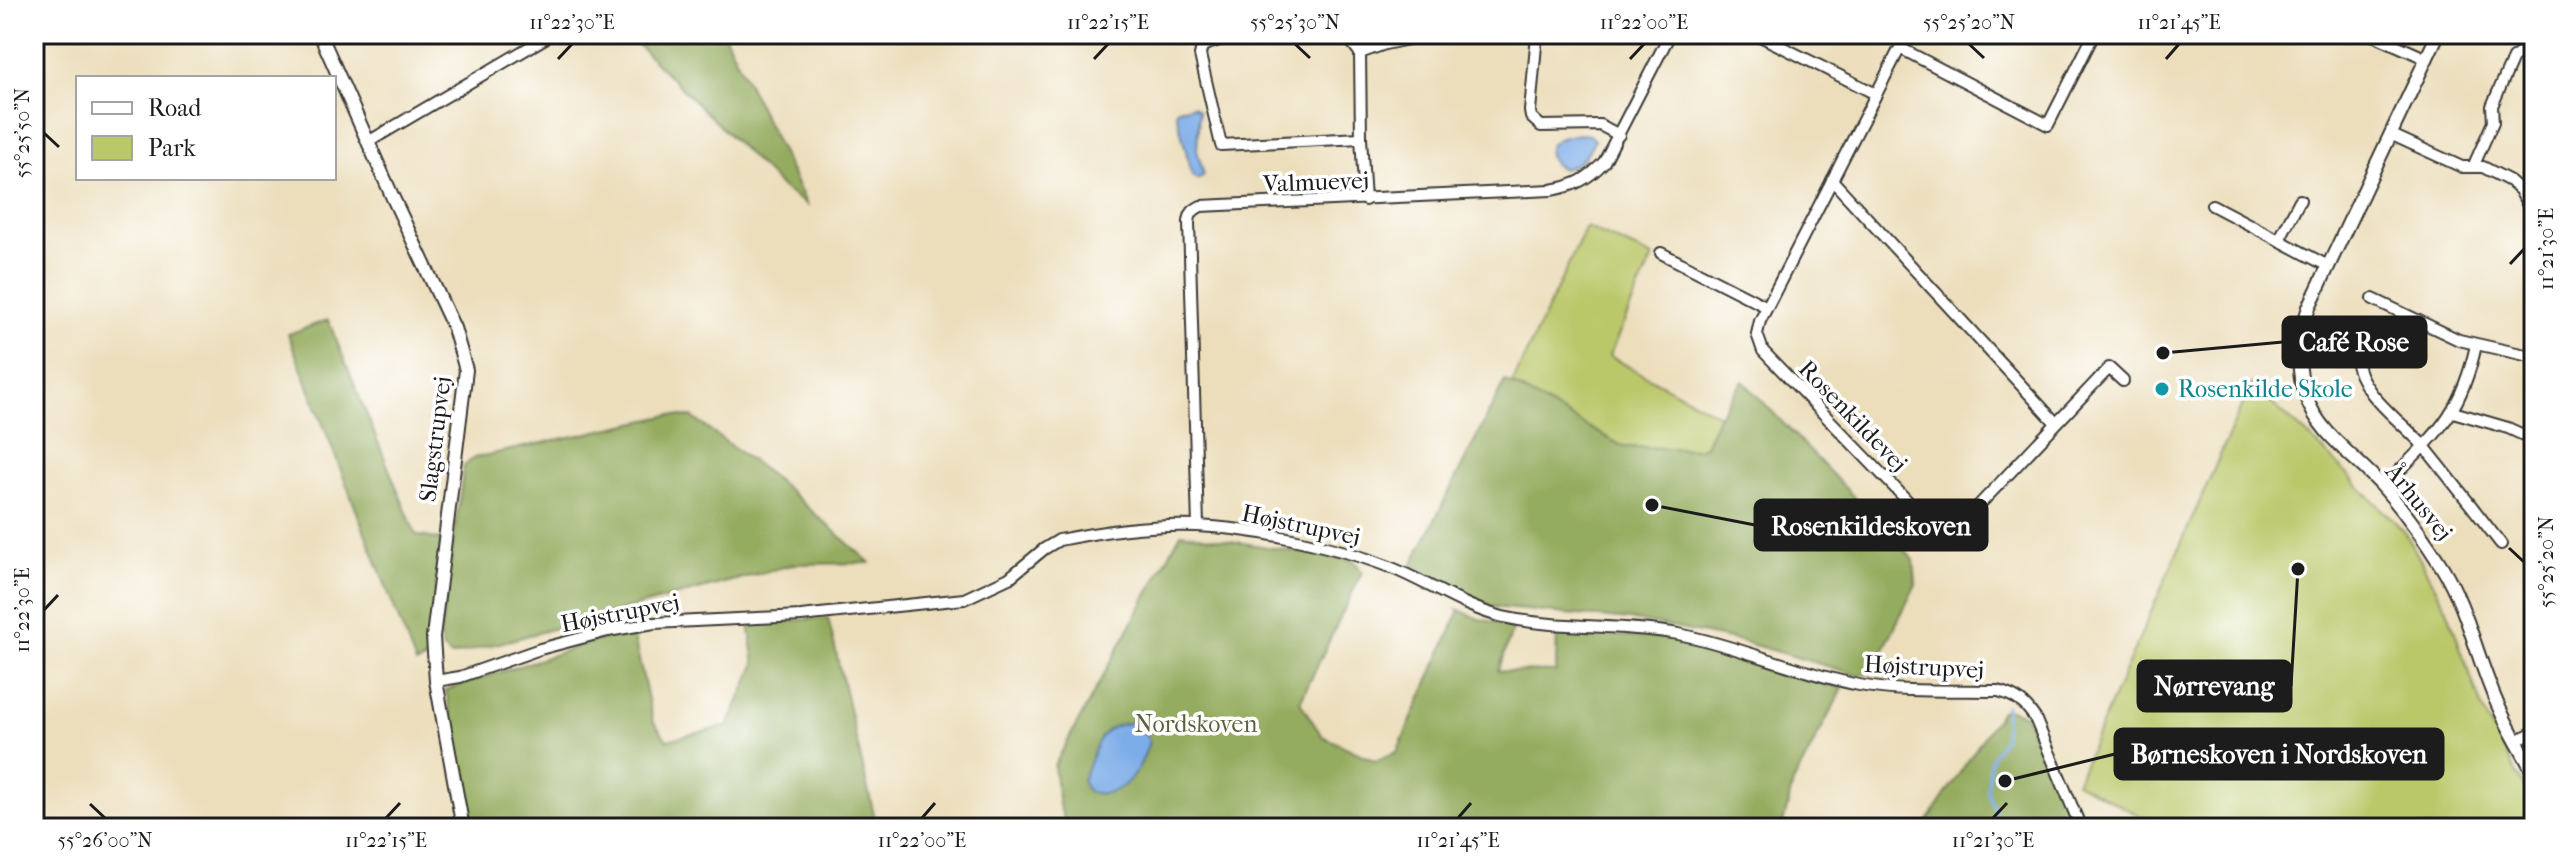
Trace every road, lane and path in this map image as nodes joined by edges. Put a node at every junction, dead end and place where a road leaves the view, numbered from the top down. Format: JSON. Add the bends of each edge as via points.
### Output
{"nodes":[{"id":1,"x":320,"y":34,"type":"edge"},
{"id":2,"x":552,"y":34,"type":"edge"},
{"id":3,"x":1237,"y":34,"type":"edge"},
{"id":4,"x":1345,"y":34,"type":"edge"},
{"id":5,"x":1432,"y":34,"type":"edge"},
{"id":6,"x":1537,"y":34,"type":"edge"},
{"id":7,"x":1670,"y":34,"type":"edge"},
{"id":8,"x":1756,"y":34,"type":"edge"},
{"id":9,"x":1907,"y":34,"type":"edge"},
{"id":10,"x":2094,"y":34,"type":"edge"},
{"id":11,"x":2371,"y":34,"type":"edge"},
{"id":12,"x":2438,"y":34,"type":"edge"},
{"id":13,"x":1900,"y":48,"type":"junction"},
{"id":14,"x":1360,"y":53,"type":"junction"},
{"id":15,"x":2534,"y":53,"type":"edge"},
{"id":16,"x":2427,"y":59,"type":"junction"},
{"id":17,"x":1876,"y":94,"type":"junction"},
{"id":18,"x":2390,"y":134,"type":"junction"},
{"id":19,"x":1619,"y":135,"type":"junction"},
{"id":20,"x":1361,"y":138,"type":"junction"},
{"id":21,"x":368,"y":142,"type":"junction"},
{"id":22,"x":2473,"y":167,"type":"junction"},
{"id":23,"x":1832,"y":180,"type":"junction"},
{"id":24,"x":1365,"y":200,"type":"junction"},
{"id":25,"x":2300,"y":200,"type":"dead end"},
{"id":26,"x":2212,"y":205,"type":"dead end"},
{"id":27,"x":2534,"y":217,"type":"edge"},
{"id":28,"x":2279,"y":240,"type":"junction"},
{"id":29,"x":1661,"y":253,"type":"dead end"},
{"id":30,"x":2328,"y":266,"type":"junction"},
{"id":31,"x":2373,"y":299,"type":"dead end"},
{"id":32,"x":1767,"y":307,"type":"junction"},
{"id":33,"x":2476,"y":345,"type":"junction"},
{"id":34,"x":2371,"y":349,"type":"dead end"},
{"id":35,"x":2534,"y":357,"type":"edge"},
{"id":36,"x":2123,"y":381,"type":"dead end"},
{"id":37,"x":2453,"y":412,"type":"junction"},
{"id":38,"x":2056,"y":423,"type":"junction"},
{"id":39,"x":2534,"y":440,"type":"edge"},
{"id":40,"x":2424,"y":446,"type":"junction"},
{"id":41,"x":2383,"y":487,"type":"junction"},
{"id":42,"x":1198,"y":526,"type":"junction"},
{"id":43,"x":2501,"y":544,"type":"dead end"},
{"id":44,"x":436,"y":681,"type":"junction"},
{"id":45,"x":2534,"y":732,"type":"edge"},
{"id":46,"x":2516,"y":741,"type":"junction"},
{"id":47,"x":2534,"y":773,"type":"edge"},
{"id":48,"x":463,"y":828,"type":"edge"},
{"id":49,"x":2081,"y":828,"type":"edge"}],
"edges":[{"from":1,"to":21,"type":"street","name":"Slagstrupvej"},
{"from":2,"to":21,"type":"street"},
{"from":3,"to":20,"type":"street","via":[[1209,41],[1200,55],[1221,145]]},
{"from":4,"to":14,"type":"street"},
{"from":5,"to":14,"type":"street"},
{"from":6,"to":19,"type":"street","via":[[1530,111],[1535,122],[1600,125]]},
{"from":7,"to":19,"type":"street","name":"Valmuevej"},
{"from":8,"to":17,"type":"street"},
{"from":9,"to":13,"type":"street","name":"Rosenkildevej"},
{"from":10,"to":13,"type":"street","via":[[2048,125]]},
{"from":11,"to":16,"type":"street"},
{"from":12,"to":16,"type":"street","name":"Århusvej"},
{"from":13,"to":17,"type":"street","name":"Rosenkildevej"},
{"from":14,"to":20,"type":"street"},
{"from":15,"to":22,"type":"street","via":[[2513,58]]},
{"from":16,"to":18,"type":"street","name":"Århusvej"},
{"from":17,"to":23,"type":"street","name":"Rosenkildevej"},
{"from":18,"to":22,"type":"street","via":[[2462,167]]},
{"from":18,"to":30,"type":"street","name":"Århusvej"},
{"from":19,"to":24,"type":"street","name":"Valmuevej","via":[[1604,162],[1572,187]]},
{"from":20,"to":24,"type":"street"},
{"from":21,"to":44,"type":"street","name":"Slagstrupvej","via":[[454,328],[466,370],[433,637]]},
{"from":22,"to":27,"type":"street","via":[[2510,181]]},
{"from":23,"to":32,"type":"street","name":"Rosenkildevej"},
{"from":23,"to":38,"type":"street"},
{"from":24,"to":42,"type":"street","name":"Valmuevej","via":[[1201,206],[1190,214]]},
{"from":25,"to":28,"type":"street"},
{"from":26,"to":28,"type":"street"},
{"from":28,"to":30,"type":"street"},
{"from":29,"to":32,"type":"street"},
{"from":30,"to":41,"type":"street","name":"Århusvej","via":[[2302,328],[2300,375],[2317,418]]},
{"from":31,"to":33,"type":"street"},
{"from":32,"to":38,"type":"street","name":"Rosenkildevej","via":[[1757,334],[1763,351],[1932,524],[1955,526],[1964,521]]},
{"from":33,"to":35,"type":"street"},
{"from":33,"to":37,"type":"street"},
{"from":34,"to":40,"type":"street","via":[[2356,358],[2357,368],[2389,413]]},
{"from":36,"to":38,"type":"street","name":"Rosenkildevej","via":[[2109,368]]},
{"from":37,"to":39,"type":"street"},
{"from":37,"to":40,"type":"street"},
{"from":40,"to":41,"type":"street"},
{"from":40,"to":43,"type":"street"},
{"from":41,"to":46,"type":"street","name":"Århusvej","via":[[2445,572]]},
{"from":42,"to":44,"type":"street","name":"Højstrupvej","via":[[1059,540],[1009,578],[964,599],[801,616],[654,623],[581,638]]},
{"from":42,"to":49,"type":"street","name":"Højstrupvej","via":[[1358,556],[1501,616],[1677,634],[1874,687],[2013,695],[2035,718]]},
{"from":44,"to":48,"type":"street","name":"Slagstrupvej"},
{"from":45,"to":46,"type":"street"},
{"from":46,"to":47,"type":"street","name":"Århusvej"}]}
